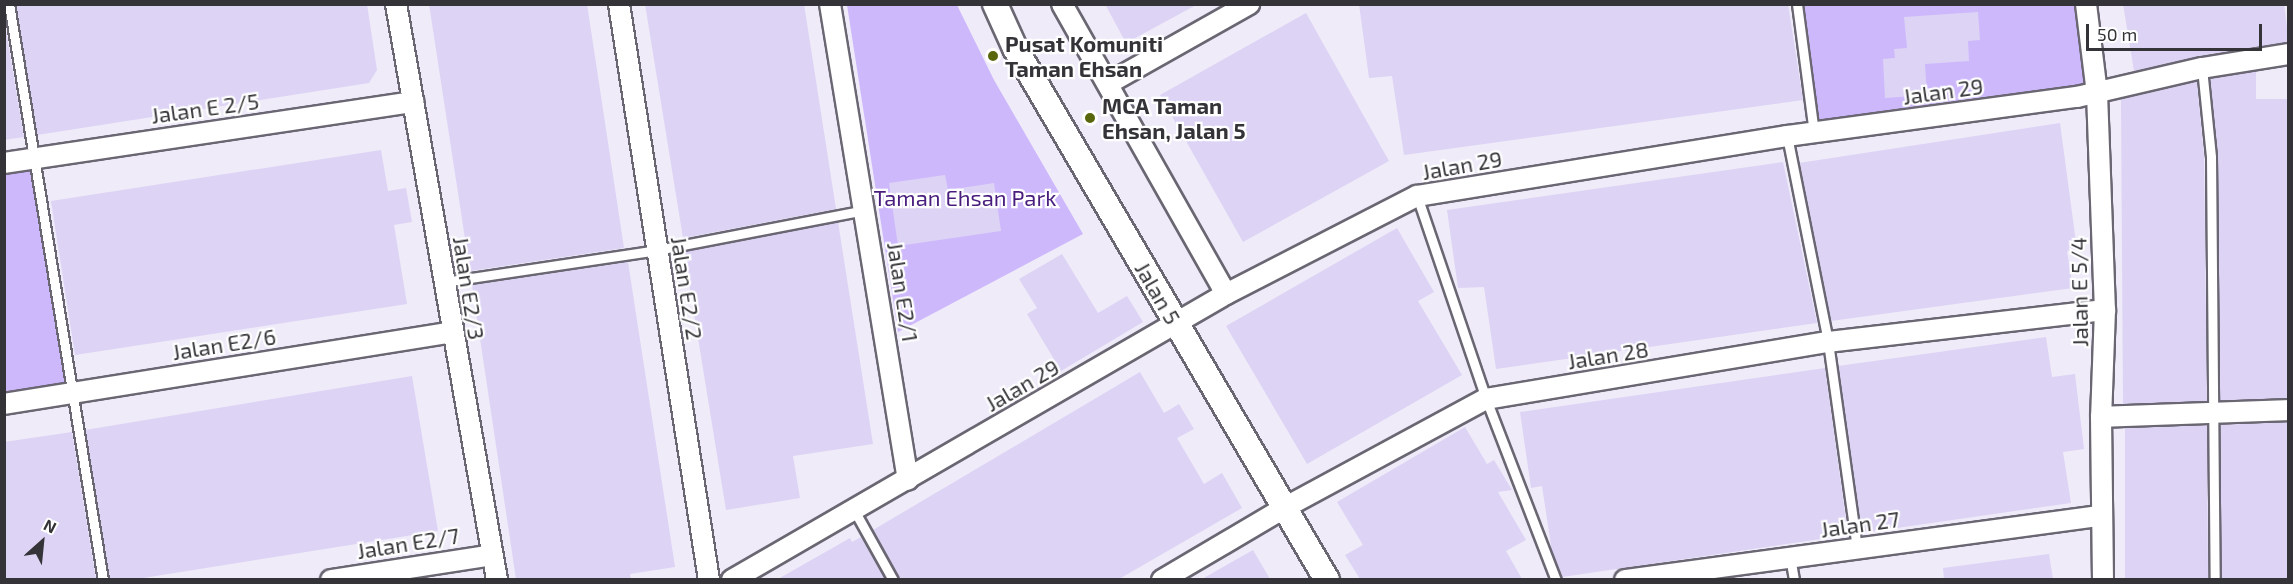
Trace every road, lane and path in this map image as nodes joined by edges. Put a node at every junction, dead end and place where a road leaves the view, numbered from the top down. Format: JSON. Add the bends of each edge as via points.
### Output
{"nodes":[{"id":1,"x":9,"y":4,"type":"edge"},
{"id":2,"x":396,"y":4,"type":"edge"},
{"id":3,"x":619,"y":4,"type":"edge"},
{"id":4,"x":830,"y":4,"type":"edge"},
{"id":5,"x":995,"y":4,"type":"edge"},
{"id":6,"x":1062,"y":4,"type":"edge"},
{"id":7,"x":1249,"y":4,"type":"edge"},
{"id":8,"x":1797,"y":4,"type":"edge"},
{"id":9,"x":2086,"y":4,"type":"edge"},
{"id":10,"x":2289,"y":54,"type":"edge"},
{"id":11,"x":2202,"y":68,"type":"junction"},
{"id":12,"x":1109,"y":82,"type":"junction"},
{"id":13,"x":2097,"y":93,"type":"junction"},
{"id":14,"x":413,"y":102,"type":"junction"},
{"id":15,"x":1814,"y":133,"type":"junction"},
{"id":16,"x":1787,"y":136,"type":"junction"},
{"id":17,"x":34,"y":158,"type":"junction"},
{"id":18,"x":4,"y":163,"type":"edge"},
{"id":19,"x":1417,"y":196,"type":"junction"},
{"id":20,"x":867,"y":210,"type":"junction"},
{"id":21,"x":657,"y":250,"type":"junction"},
{"id":22,"x":444,"y":282,"type":"junction"},
{"id":23,"x":1226,"y":294,"type":"junction"},
{"id":24,"x":2105,"y":310,"type":"junction"},
{"id":25,"x":1176,"y":323,"type":"junction"},
{"id":26,"x":452,"y":332,"type":"junction"},
{"id":27,"x":1828,"y":342,"type":"junction"},
{"id":28,"x":71,"y":393,"type":"junction"},
{"id":29,"x":1486,"y":399,"type":"junction"},
{"id":30,"x":4,"y":404,"type":"edge"},
{"id":31,"x":2289,"y":410,"type":"edge"},
{"id":32,"x":2211,"y":412,"type":"junction"},
{"id":33,"x":2101,"y":417,"type":"junction"},
{"id":34,"x":908,"y":480,"type":"junction"},
{"id":35,"x":1284,"y":508,"type":"junction"},
{"id":36,"x":854,"y":510,"type":"junction"},
{"id":37,"x":2101,"y":516,"type":"junction"},
{"id":38,"x":1857,"y":548,"type":"junction"},
{"id":39,"x":492,"y":555,"type":"junction"},
{"id":40,"x":1790,"y":557,"type":"junction"},
{"id":41,"x":102,"y":579,"type":"edge"},
{"id":42,"x":331,"y":579,"type":"edge"},
{"id":43,"x":497,"y":579,"type":"edge"},
{"id":44,"x":709,"y":579,"type":"edge"},
{"id":45,"x":732,"y":579,"type":"edge"},
{"id":46,"x":893,"y":579,"type":"edge"},
{"id":47,"x":1162,"y":579,"type":"edge"},
{"id":48,"x":1327,"y":579,"type":"edge"},
{"id":49,"x":1556,"y":579,"type":"edge"},
{"id":50,"x":1625,"y":579,"type":"edge"},
{"id":51,"x":1794,"y":579,"type":"edge"},
{"id":52,"x":2103,"y":579,"type":"edge"},
{"id":53,"x":2215,"y":579,"type":"edge"}],
"edges":[{"from":1,"to":17,"type":"lane"},
{"from":2,"to":14,"type":"street","name":"Jalan E2/3"},
{"from":3,"to":21,"type":"street","name":"Jalan E2/2"},
{"from":4,"to":20,"type":"street","name":"Jalan E2/1"},
{"from":5,"to":25,"type":"street","name":"Jalan 5","via":[[1004,27]]},
{"from":6,"to":12,"type":"street"},
{"from":7,"to":12,"type":"street"},
{"from":8,"to":15,"type":"lane"},
{"from":9,"to":13,"type":"street","name":"Jalan E 5/4"},
{"from":10,"to":11,"type":"street","name":"Jalan 29"},
{"from":11,"to":13,"type":"street","name":"Jalan 29"},
{"from":11,"to":32,"type":"lane","via":[[2211,157]]},
{"from":12,"to":23,"type":"street"},
{"from":13,"to":15,"type":"street","name":"Jalan 29"},
{"from":13,"to":24,"type":"street","name":"Jalan E 5/4"},
{"from":14,"to":17,"type":"street","name":"Jalan E 2/5"},
{"from":14,"to":22,"type":"street","name":"Jalan E2/3"},
{"from":15,"to":16,"type":"street","name":"Jalan 29"},
{"from":16,"to":19,"type":"street","name":"Jalan 29"},
{"from":16,"to":27,"type":"lane"},
{"from":17,"to":18,"type":"street","name":"Jalan E 2/5"},
{"from":17,"to":28,"type":"lane"},
{"from":19,"to":23,"type":"street","name":"Jalan 29"},
{"from":19,"to":29,"type":"lane"},
{"from":20,"to":21,"type":"lane"},
{"from":20,"to":34,"type":"street","name":"Jalan E2/1"},
{"from":21,"to":22,"type":"lane"},
{"from":21,"to":44,"type":"street","name":"Jalan E2/2"},
{"from":22,"to":26,"type":"street","name":"Jalan E2/3"},
{"from":23,"to":25,"type":"street","name":"Jalan 29"},
{"from":24,"to":27,"type":"street","name":"Jalan 28"},
{"from":24,"to":33,"type":"street","name":"Jalan E 5/4"},
{"from":25,"to":34,"type":"street","name":"Jalan 29"},
{"from":25,"to":35,"type":"street","name":"Jalan 5"},
{"from":26,"to":28,"type":"street","name":"Jalan E2/6"},
{"from":26,"to":39,"type":"street","name":"Jalan E2/3"},
{"from":27,"to":29,"type":"street","name":"Jalan 28"},
{"from":27,"to":38,"type":"lane"},
{"from":28,"to":30,"type":"street","name":"Jalan E2/6"},
{"from":28,"to":41,"type":"lane"},
{"from":29,"to":35,"type":"street","name":"Jalan 28"},
{"from":29,"to":49,"type":"lane"},
{"from":31,"to":32,"type":"street"},
{"from":32,"to":33,"type":"street"},
{"from":32,"to":53,"type":"lane"},
{"from":33,"to":37,"type":"street","name":"Jalan E 5/4"},
{"from":34,"to":36,"type":"street","name":"Jalan 29"},
{"from":35,"to":47,"type":"street","name":"Jalan 28"},
{"from":35,"to":48,"type":"street","name":"Jalan 5"},
{"from":36,"to":45,"type":"street","name":"Jalan 29"},
{"from":36,"to":46,"type":"lane"},
{"from":37,"to":38,"type":"street","name":"Jalan 27"},
{"from":37,"to":52,"type":"street","name":"Jalan E 5/4"},
{"from":38,"to":40,"type":"street","name":"Jalan 27"},
{"from":39,"to":42,"type":"street","name":"Jalan E2/7"},
{"from":39,"to":43,"type":"street","name":"Jalan E2/3"},
{"from":40,"to":50,"type":"street","name":"Jalan 27"},
{"from":40,"to":51,"type":"lane"}]}
